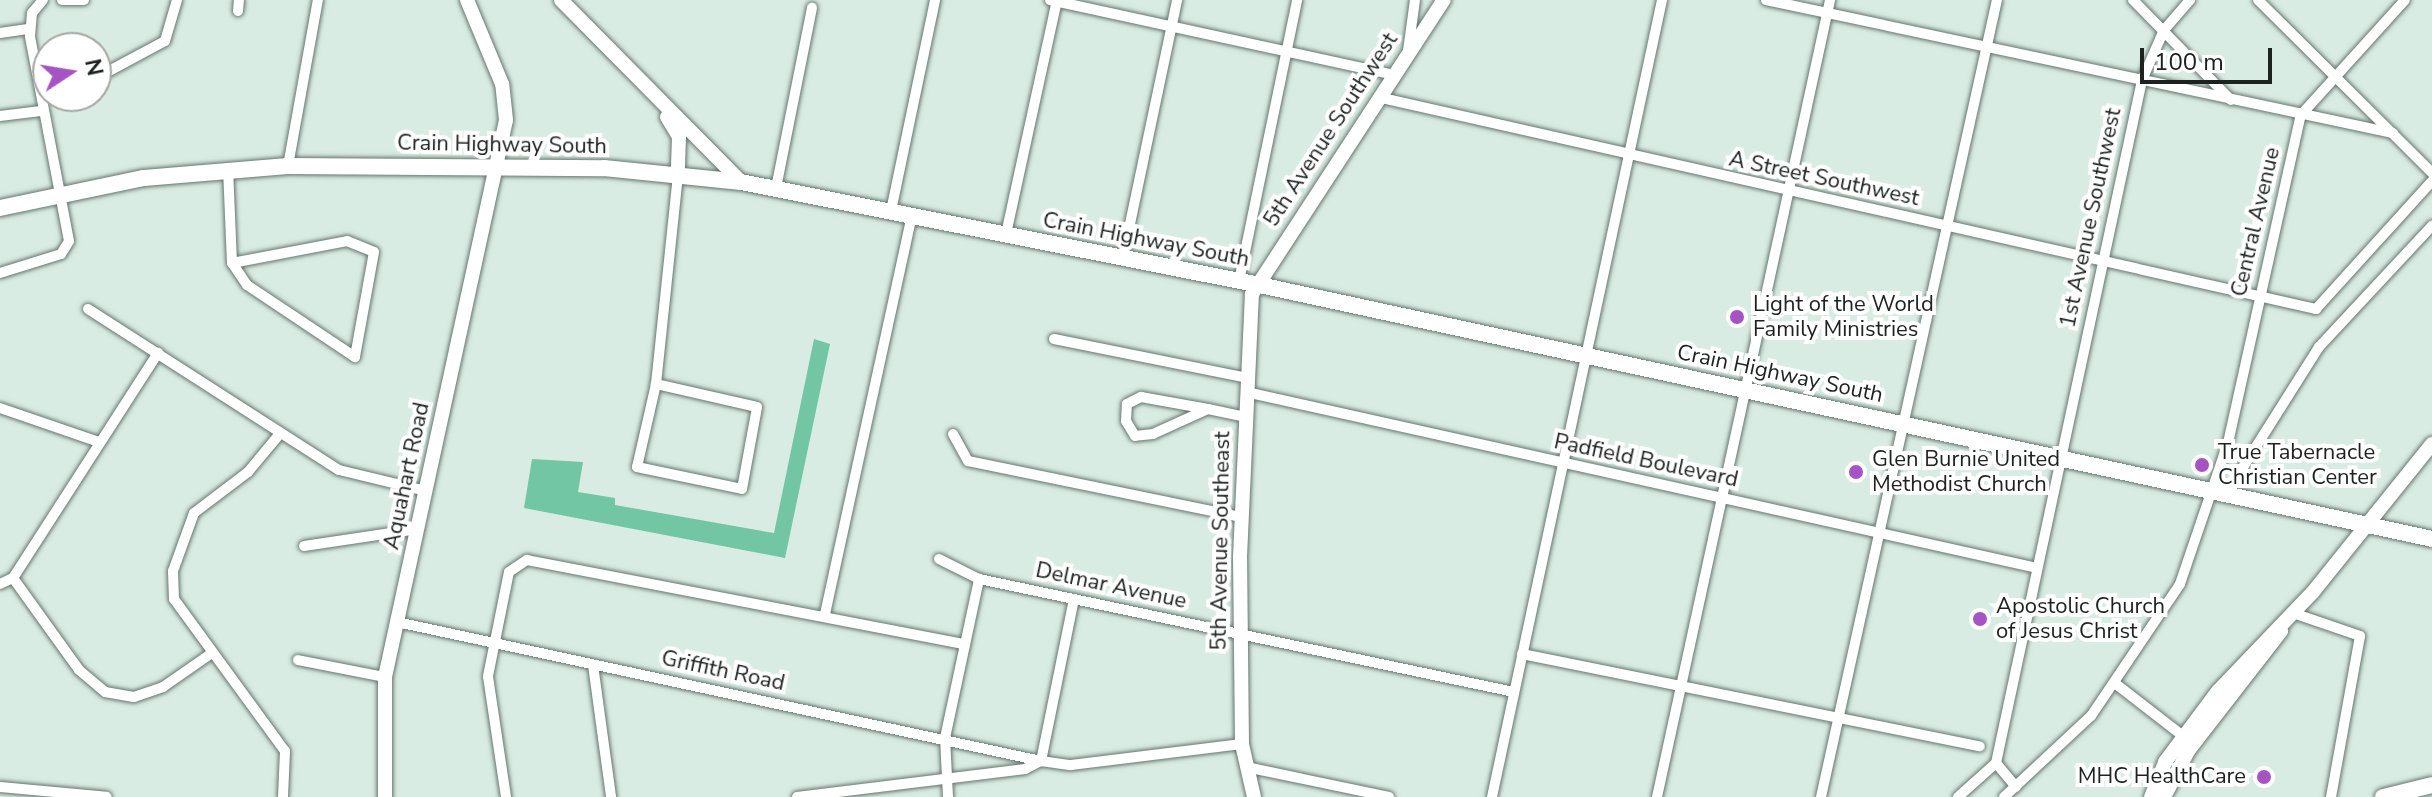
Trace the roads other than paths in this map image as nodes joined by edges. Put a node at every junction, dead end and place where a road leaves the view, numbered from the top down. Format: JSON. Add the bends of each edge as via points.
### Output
{"nodes":[{"id":1,"x":43,"y":0,"type":"edge"},
{"id":2,"x":62,"y":0,"type":"edge"},
{"id":3,"x":84,"y":0,"type":"edge"},
{"id":4,"x":177,"y":0,"type":"edge"},
{"id":5,"x":318,"y":0,"type":"edge"},
{"id":6,"x":467,"y":0,"type":"edge"},
{"id":7,"x":561,"y":0,"type":"edge"},
{"id":8,"x":935,"y":0,"type":"edge"},
{"id":9,"x":1054,"y":0,"type":"edge"},
{"id":10,"x":1177,"y":0,"type":"edge"},
{"id":11,"x":1297,"y":0,"type":"edge"},
{"id":12,"x":1415,"y":0,"type":"edge"},
{"id":13,"x":1444,"y":0,"type":"edge"},
{"id":14,"x":1662,"y":0,"type":"edge"},
{"id":15,"x":1766,"y":0,"type":"edge"},
{"id":16,"x":1830,"y":0,"type":"edge"},
{"id":17,"x":1997,"y":0,"type":"edge"},
{"id":18,"x":2133,"y":0,"type":"edge"},
{"id":19,"x":2190,"y":0,"type":"edge"},
{"id":20,"x":2258,"y":0,"type":"edge"},
{"id":21,"x":2405,"y":0,"type":"edge"},
{"id":22,"x":812,"y":8,"type":"dead end"},
{"id":23,"x":1827,"y":13,"type":"junction"},
{"id":24,"x":1172,"y":25,"type":"junction"},
{"id":25,"x":30,"y":29,"type":"junction"},
{"id":26,"x":2164,"y":30,"type":"junction"},
{"id":27,"x":0,"y":33,"type":"edge"},
{"id":28,"x":32,"y":38,"type":"edge"},
{"id":29,"x":1981,"y":46,"type":"junction"},
{"id":30,"x":1287,"y":49,"type":"junction"},
{"id":31,"x":1408,"y":53,"type":"junction"},
{"id":32,"x":112,"y":69,"type":"edge"},
{"id":33,"x":2332,"y":73,"type":"junction"},
{"id":34,"x":1394,"y":75,"type":"junction"},
{"id":35,"x":2142,"y":80,"type":"junction"},
{"id":36,"x":654,"y":96,"type":"junction"},
{"id":37,"x":1382,"y":98,"type":"junction"},
{"id":38,"x":2231,"y":100,"type":"junction"},
{"id":39,"x":33,"y":112,"type":"edge"},
{"id":40,"x":41,"y":112,"type":"edge"},
{"id":41,"x":2301,"y":115,"type":"junction"},
{"id":42,"x":0,"y":116,"type":"edge"},
{"id":43,"x":2393,"y":133,"type":"junction"},
{"id":44,"x":1629,"y":155,"type":"junction"},
{"id":45,"x":288,"y":166,"type":"junction"},
{"id":46,"x":496,"y":166,"type":"junction"},
{"id":47,"x":228,"y":168,"type":"junction"},
{"id":48,"x":2432,"y":173,"type":"edge"},
{"id":49,"x":678,"y":175,"type":"junction"},
{"id":50,"x":2432,"y":181,"type":"edge"},
{"id":51,"x":741,"y":182,"type":"junction"},
{"id":52,"x":776,"y":188,"type":"junction"},
{"id":53,"x":1788,"y":192,"type":"junction"},
{"id":54,"x":55,"y":194,"type":"junction"},
{"id":55,"x":0,"y":208,"type":"edge"},
{"id":56,"x":891,"y":211,"type":"junction"},
{"id":57,"x":912,"y":215,"type":"junction"},
{"id":58,"x":0,"y":219,"type":"edge"},
{"id":59,"x":1944,"y":226,"type":"junction"},
{"id":60,"x":2432,"y":226,"type":"edge"},
{"id":61,"x":1006,"y":234,"type":"junction"},
{"id":62,"x":1123,"y":257,"type":"junction"},
{"id":63,"x":2102,"y":261,"type":"junction"},
{"id":64,"x":232,"y":263,"type":"junction"},
{"id":65,"x":0,"y":273,"type":"edge"},
{"id":66,"x":1247,"y":282,"type":"junction"},
{"id":67,"x":2259,"y":297,"type":"junction"},
{"id":68,"x":88,"y":309,"type":"dead end"},
{"id":69,"x":1054,"y":339,"type":"dead end"},
{"id":70,"x":158,"y":353,"type":"junction"},
{"id":71,"x":1586,"y":354,"type":"junction"},
{"id":72,"x":656,"y":384,"type":"junction"},
{"id":73,"x":1247,"y":385,"type":"junction"},
{"id":74,"x":1744,"y":388,"type":"junction"},
{"id":75,"x":0,"y":408,"type":"edge"},
{"id":76,"x":1208,"y":409,"type":"junction"},
{"id":77,"x":1245,"y":417,"type":"junction"},
{"id":78,"x":1903,"y":423,"type":"junction"},
{"id":79,"x":953,"y":434,"type":"dead end"},
{"id":80,"x":278,"y":436,"type":"junction"},
{"id":81,"x":99,"y":442,"type":"junction"},
{"id":82,"x":2432,"y":444,"type":"edge"},
{"id":83,"x":2060,"y":457,"type":"junction"},
{"id":84,"x":1563,"y":463,"type":"junction"},
{"id":85,"x":2240,"y":472,"type":"dead end"},
{"id":86,"x":2214,"y":490,"type":"junction"},
{"id":87,"x":426,"y":491,"type":"junction"},
{"id":88,"x":1721,"y":498,"type":"junction"},
{"id":89,"x":1240,"y":517,"type":"junction"},
{"id":90,"x":2364,"y":525,"type":"junction"},
{"id":91,"x":418,"y":529,"type":"junction"},
{"id":92,"x":1878,"y":533,"type":"junction"},
{"id":93,"x":2432,"y":539,"type":"edge"},
{"id":94,"x":304,"y":546,"type":"dead end"},
{"id":95,"x":939,"y":559,"type":"dead end"},
{"id":96,"x":2037,"y":568,"type":"junction"},
{"id":97,"x":13,"y":578,"type":"junction"},
{"id":98,"x":979,"y":579,"type":"junction"},
{"id":99,"x":0,"y":584,"type":"edge"},
{"id":100,"x":1074,"y":599,"type":"junction"},
{"id":101,"x":2293,"y":613,"type":"junction"},
{"id":102,"x":825,"y":614,"type":"junction"},
{"id":103,"x":397,"y":622,"type":"junction"},
{"id":104,"x":1241,"y":634,"type":"junction"},
{"id":105,"x":494,"y":643,"type":"junction"},
{"id":106,"x":965,"y":644,"type":"junction"},
{"id":107,"x":212,"y":653,"type":"junction"},
{"id":108,"x":1522,"y":654,"type":"junction"},
{"id":109,"x":298,"y":660,"type":"dead end"},
{"id":110,"x":593,"y":665,"type":"junction"},
{"id":111,"x":385,"y":677,"type":"junction"},
{"id":112,"x":2116,"y":684,"type":"junction"},
{"id":113,"x":1680,"y":687,"type":"junction"},
{"id":114,"x":1514,"y":692,"type":"junction"},
{"id":115,"x":1837,"y":720,"type":"junction"},
{"id":116,"x":945,"y":738,"type":"junction"},
{"id":117,"x":2189,"y":740,"type":"junction"},
{"id":118,"x":1242,"y":744,"type":"junction"},
{"id":119,"x":1980,"y":746,"type":"dead end"},
{"id":120,"x":1041,"y":761,"type":"junction"},
{"id":121,"x":1996,"y":763,"type":"junction"},
{"id":122,"x":1246,"y":767,"type":"junction"},
{"id":123,"x":946,"y":779,"type":"junction"},
{"id":124,"x":2432,"y":785,"type":"edge"},
{"id":125,"x":0,"y":787,"type":"edge"},
{"id":126,"x":2016,"y":787,"type":"junction"},
{"id":127,"x":107,"y":797,"type":"edge"},
{"id":128,"x":283,"y":797,"type":"edge"},
{"id":129,"x":385,"y":797,"type":"edge"},
{"id":130,"x":506,"y":797,"type":"edge"},
{"id":131,"x":611,"y":797,"type":"edge"},
{"id":132,"x":797,"y":797,"type":"edge"},
{"id":133,"x":948,"y":797,"type":"edge"},
{"id":134,"x":1254,"y":797,"type":"edge"},
{"id":135,"x":1389,"y":797,"type":"edge"},
{"id":136,"x":1493,"y":797,"type":"edge"},
{"id":137,"x":1657,"y":797,"type":"edge"},
{"id":138,"x":1821,"y":797,"type":"edge"},
{"id":139,"x":1958,"y":797,"type":"edge"},
{"id":140,"x":2004,"y":797,"type":"edge"},
{"id":141,"x":2151,"y":797,"type":"edge"},
{"id":142,"x":2164,"y":797,"type":"edge"},
{"id":143,"x":2331,"y":797,"type":"edge"},
{"id":144,"x":2383,"y":797,"type":"edge"}],
"edges":[{"from":1,"to":25,"type":"street"},
{"from":2,"to":3,"type":"street"},
{"from":4,"to":32,"type":"street","via":[[165,41]]},
{"from":5,"to":45,"type":"street"},
{"from":6,"to":46,"type":"street","name":"Aquahart Road","via":[[505,95]]},
{"from":7,"to":36,"type":"street"},
{"from":8,"to":56,"type":"street"},
{"from":9,"to":24,"type":"street"},
{"from":9,"to":61,"type":"street"},
{"from":10,"to":24,"type":"street"},
{"from":11,"to":30,"type":"street"},
{"from":12,"to":31,"type":"street"},
{"from":13,"to":31,"type":"street","name":"5th Avenue Southwest"},
{"from":14,"to":44,"type":"street"},
{"from":15,"to":23,"type":"street"},
{"from":16,"to":23,"type":"street"},
{"from":17,"to":29,"type":"street"},
{"from":18,"to":26,"type":"street"},
{"from":19,"to":26,"type":"street","name":"1st Avenue Southwest"},
{"from":20,"to":33,"type":"street"},
{"from":21,"to":33,"type":"street","name":"Central Avenue"},
{"from":22,"to":52,"type":"street"},
{"from":23,"to":29,"type":"street"},
{"from":23,"to":53,"type":"street"},
{"from":24,"to":30,"type":"street"},
{"from":24,"to":62,"type":"street"},
{"from":25,"to":27,"type":"street"},
{"from":25,"to":28,"type":"street"},
{"from":26,"to":35,"type":"street","name":"1st Avenue Southwest"},
{"from":26,"to":38,"type":"street"},
{"from":29,"to":35,"type":"street"},
{"from":29,"to":59,"type":"street"},
{"from":30,"to":34,"type":"street"},
{"from":30,"to":66,"type":"street"},
{"from":31,"to":34,"type":"street","name":"5th Avenue Southwest"},
{"from":33,"to":41,"type":"street","name":"Central Avenue"},
{"from":33,"to":43,"type":"street"},
{"from":34,"to":37,"type":"street","name":"5th Avenue Southwest"},
{"from":35,"to":38,"type":"street"},
{"from":35,"to":63,"type":"street","name":"1st Avenue Southwest"},
{"from":36,"to":49,"type":"street","via":[[679,137]]},
{"from":36,"to":51,"type":"street"},
{"from":37,"to":44,"type":"street","name":"A Street Southwest"},
{"from":37,"to":66,"type":"street","name":"5th Avenue Southwest"},
{"from":38,"to":41,"type":"street"},
{"from":39,"to":42,"type":"street"},
{"from":40,"to":54,"type":"street"},
{"from":41,"to":43,"type":"street"},
{"from":41,"to":67,"type":"street","name":"Central Avenue"},
{"from":43,"to":48,"type":"street"},
{"from":44,"to":53,"type":"street","name":"A Street Southwest"},
{"from":44,"to":71,"type":"street"},
{"from":45,"to":46,"type":"main road","name":"Crain Highway South"},
{"from":45,"to":47,"type":"main road","name":"Crain Highway South"},
{"from":46,"to":49,"type":"main road","name":"Crain Highway South"},
{"from":46,"to":87,"type":"street","name":"Aquahart Road"},
{"from":47,"to":54,"type":"main road","name":"Crain Highway South"},
{"from":47,"to":64,"type":"street"},
{"from":49,"to":51,"type":"main road","name":"Crain Highway South"},
{"from":49,"to":72,"type":"street"},
{"from":50,"to":67,"type":"street","name":"A Street Southwest","via":[[2316,309]]},
{"from":51,"to":52,"type":"main road","name":"Crain Highway South"},
{"from":52,"to":56,"type":"main road","name":"Crain Highway South"},
{"from":53,"to":59,"type":"street","name":"A Street Southwest"},
{"from":53,"to":74,"type":"street"},
{"from":54,"to":55,"type":"main road"},
{"from":54,"to":58,"type":"main road"},
{"from":54,"to":65,"type":"street","via":[[67,248]]},
{"from":56,"to":57,"type":"main road","name":"Crain Highway South"},
{"from":57,"to":61,"type":"main road","name":"Crain Highway South"},
{"from":57,"to":102,"type":"street"},
{"from":59,"to":63,"type":"street","name":"A Street Southwest"},
{"from":59,"to":78,"type":"street"},
{"from":60,"to":85,"type":"street","via":[[2319,347]]},
{"from":61,"to":62,"type":"main road","name":"Crain Highway South"},
{"from":62,"to":66,"type":"main road","name":"Crain Highway South"},
{"from":63,"to":67,"type":"street","name":"A Street Southwest"},
{"from":63,"to":83,"type":"street","name":"1st Avenue Southwest"},
{"from":64,"to":64,"type":"street","via":[[347,241],[374,252],[355,357],[247,285]]},
{"from":66,"to":71,"type":"main road","name":"Crain Highway South"},
{"from":66,"to":73,"type":"street","name":"5th Avenue Southeast"},
{"from":67,"to":86,"type":"street","name":"Central Avenue"},
{"from":68,"to":70,"type":"street"},
{"from":69,"to":73,"type":"street","name":"Padfield Boulevard"},
{"from":70,"to":80,"type":"street"},
{"from":70,"to":81,"type":"street"},
{"from":71,"to":74,"type":"main road","name":"Crain Highway South"},
{"from":71,"to":84,"type":"street"},
{"from":72,"to":72,"type":"street","via":[[637,467],[742,489],[757,407]]},
{"from":73,"to":77,"type":"street","name":"5th Avenue Southeast"},
{"from":73,"to":84,"type":"street","name":"Padfield Boulevard"},
{"from":74,"to":78,"type":"main road","name":"Crain Highway South"},
{"from":74,"to":88,"type":"street"},
{"from":75,"to":81,"type":"street"},
{"from":76,"to":76,"type":"street","via":[[1133,397],[1126,421],[1135,436],[1153,434]]},
{"from":76,"to":77,"type":"street"},
{"from":77,"to":89,"type":"street","name":"5th Avenue Southeast"},
{"from":78,"to":83,"type":"main road","name":"Crain Highway South"},
{"from":78,"to":92,"type":"street"},
{"from":79,"to":89,"type":"street","via":[[968,461]]},
{"from":80,"to":87,"type":"street","via":[[339,470]]},
{"from":80,"to":107,"type":"street","via":[[248,472],[194,513],[177,551],[174,599]]},
{"from":81,"to":97,"type":"street"},
{"from":82,"to":90,"type":"street"},
{"from":83,"to":86,"type":"main road","name":"Crain Highway South"},
{"from":83,"to":96,"type":"street","name":"1st Avenue Southwest"},
{"from":84,"to":88,"type":"street","name":"Padfield Boulevard"},
{"from":84,"to":108,"type":"street"},
{"from":86,"to":90,"type":"main road","name":"Crain Highway South"},
{"from":86,"to":112,"type":"street","name":"Central Avenue","via":[[2180,584]]},
{"from":87,"to":91,"type":"street","name":"Aquahart Road"},
{"from":88,"to":92,"type":"street","name":"Padfield Boulevard"},
{"from":88,"to":113,"type":"street"},
{"from":89,"to":104,"type":"street","name":"5th Avenue Southeast"},
{"from":90,"to":93,"type":"main road","name":"Crain Highway South"},
{"from":90,"to":101,"type":"street"},
{"from":91,"to":94,"type":"street"},
{"from":91,"to":103,"type":"street","name":"Aquahart Road"},
{"from":92,"to":96,"type":"street","name":"Padfield Boulevard"},
{"from":92,"to":115,"type":"street"},
{"from":95,"to":98,"type":"street","name":"Delmar Avenue"},
{"from":96,"to":121,"type":"street","name":"1st Avenue Southwest"},
{"from":97,"to":99,"type":"street"},
{"from":97,"to":107,"type":"street","via":[[79,670],[105,692],[134,697],[163,687]]},
{"from":98,"to":100,"type":"street","name":"Delmar Avenue"},
{"from":98,"to":106,"type":"street"},
{"from":100,"to":104,"type":"street","name":"Delmar Avenue"},
{"from":100,"to":120,"type":"street"},
{"from":101,"to":117,"type":"street"},
{"from":101,"to":143,"type":"street","via":[[2360,636]]},
{"from":102,"to":105,"type":"street","via":[[527,560],[509,572]]},
{"from":102,"to":106,"type":"street"},
{"from":103,"to":105,"type":"street","name":"Griffith Road"},
{"from":103,"to":111,"type":"street","name":"Aquahart Road"},
{"from":104,"to":114,"type":"street","name":"Delmar Avenue"},
{"from":104,"to":118,"type":"street","name":"5th Avenue Southeast"},
{"from":105,"to":110,"type":"street","name":"Griffith Road"},
{"from":105,"to":130,"type":"street","via":[[488,677]]},
{"from":106,"to":116,"type":"street"},
{"from":107,"to":128,"type":"street","via":[[285,751]]},
{"from":108,"to":113,"type":"street"},
{"from":108,"to":114,"type":"street"},
{"from":109,"to":111,"type":"street"},
{"from":110,"to":116,"type":"street","name":"Griffith Road"},
{"from":110,"to":131,"type":"street"},
{"from":111,"to":129,"type":"street","name":"Aquahart Road"},
{"from":112,"to":117,"type":"street"},
{"from":112,"to":126,"type":"street","name":"Central Avenue"},
{"from":113,"to":115,"type":"street"},
{"from":113,"to":137,"type":"street"},
{"from":114,"to":136,"type":"street"},
{"from":115,"to":119,"type":"street"},
{"from":115,"to":138,"type":"street"},
{"from":116,"to":120,"type":"street","name":"Griffith Road"},
{"from":116,"to":123,"type":"street"},
{"from":117,"to":141,"type":"street"},
{"from":117,"to":142,"type":"street"},
{"from":118,"to":120,"type":"street","via":[[1071,765]]},
{"from":118,"to":122,"type":"street","name":"5th Avenue Southeast"},
{"from":120,"to":123,"type":"street"},
{"from":121,"to":126,"type":"street"},
{"from":121,"to":139,"type":"street"},
{"from":122,"to":134,"type":"street","name":"5th Avenue Southeast"},
{"from":122,"to":135,"type":"street"},
{"from":123,"to":132,"type":"street"},
{"from":123,"to":133,"type":"street"},
{"from":124,"to":144,"type":"main road"},
{"from":125,"to":127,"type":"street"},
{"from":126,"to":140,"type":"street","name":"Central Avenue"}]}
